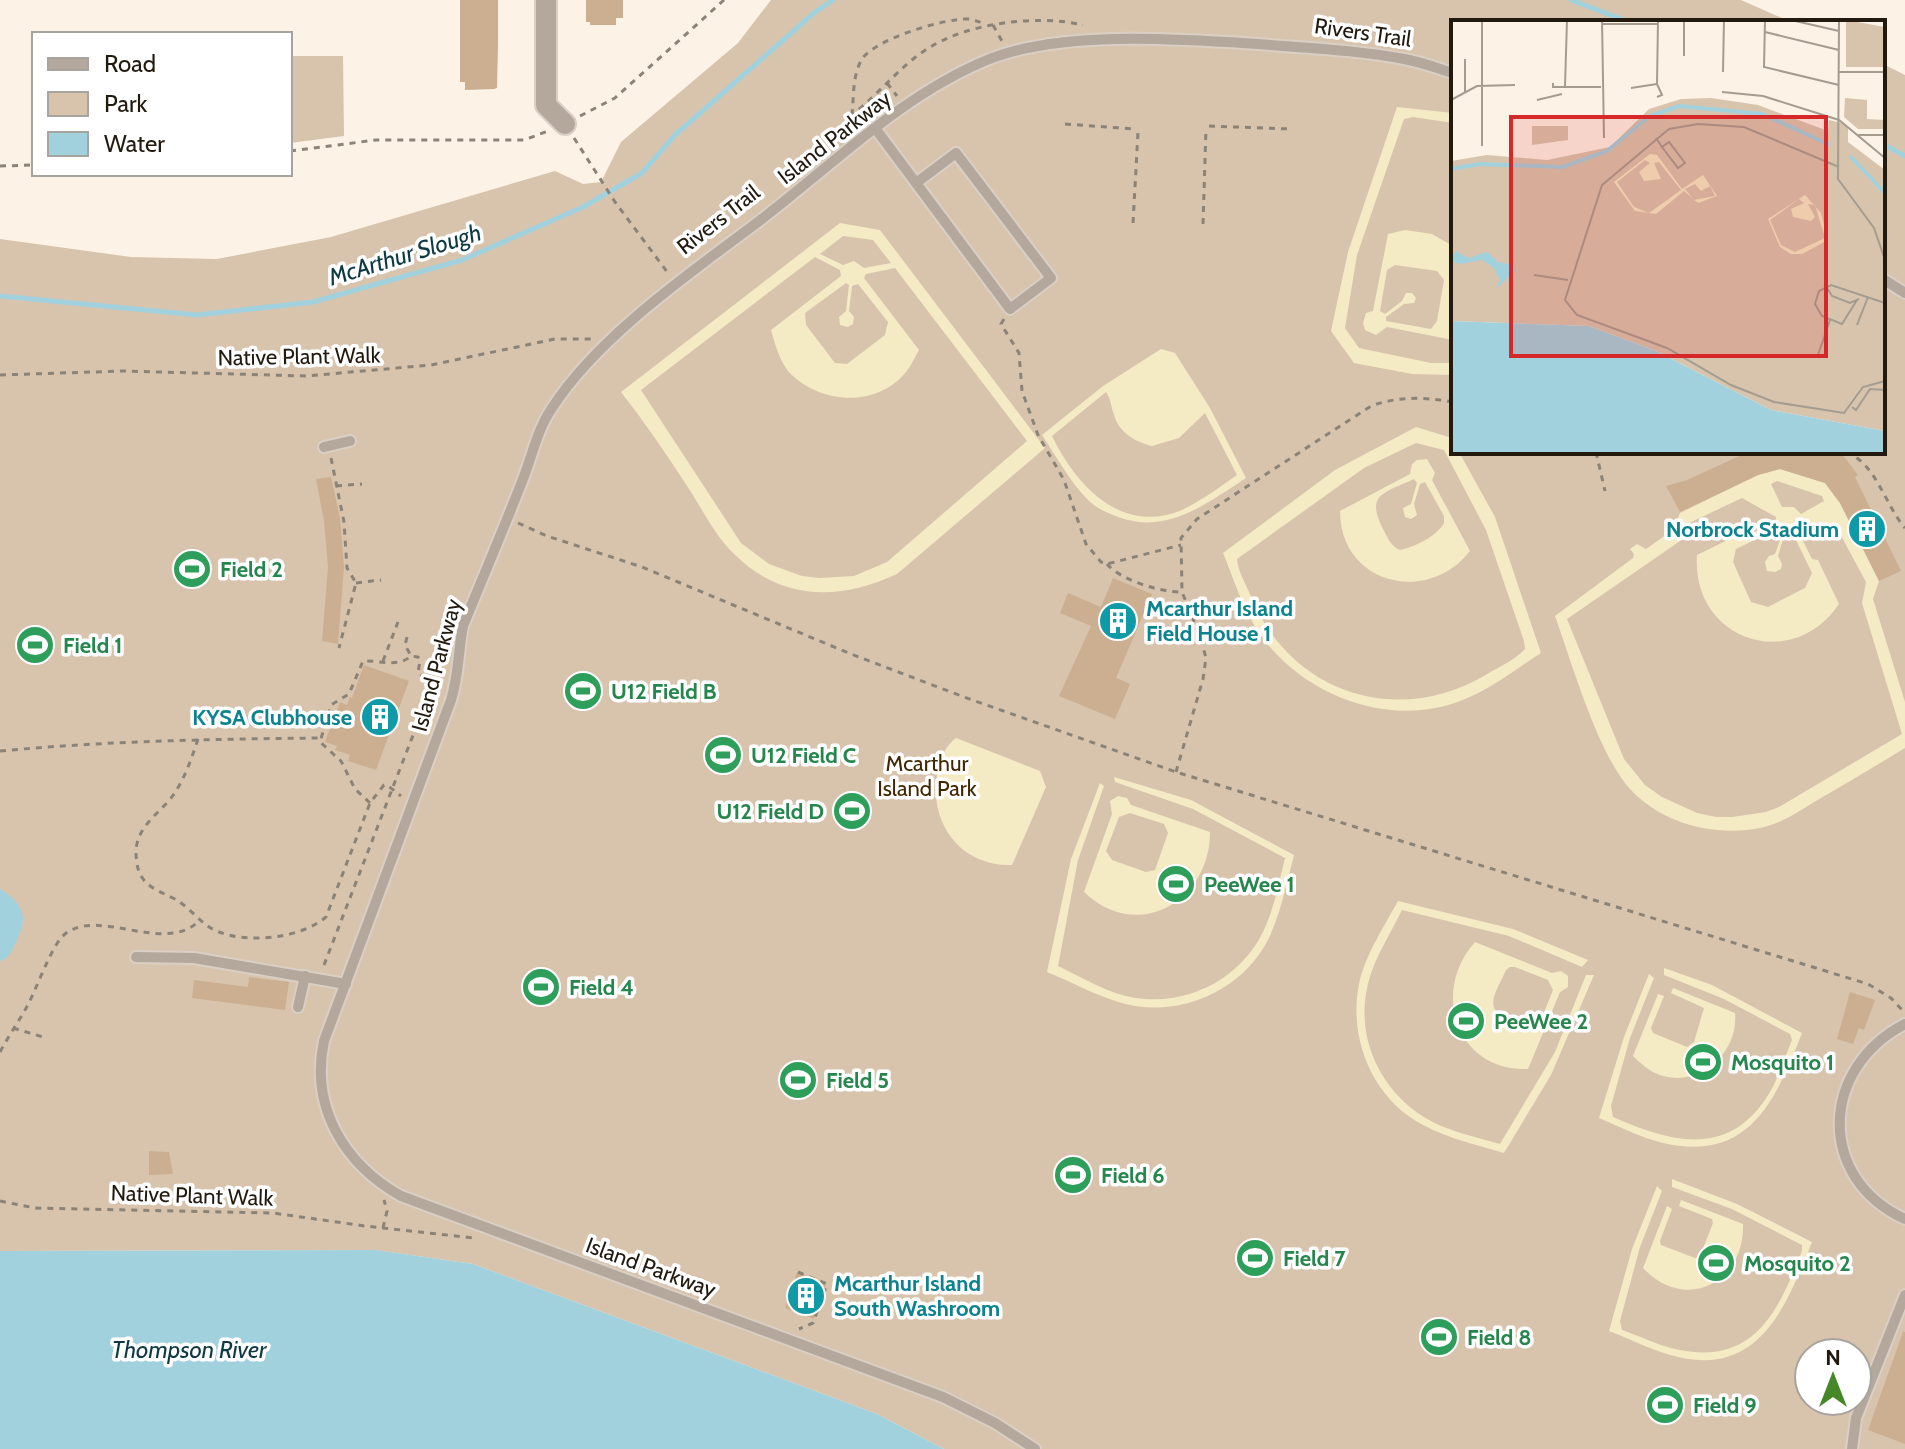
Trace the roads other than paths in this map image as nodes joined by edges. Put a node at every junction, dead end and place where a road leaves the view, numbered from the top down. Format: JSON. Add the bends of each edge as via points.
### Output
{"nodes":[{"id":1,"x":546,"y":0,"type":"edge"},
{"id":2,"x":1451,"y":72,"type":"edge"},
{"id":3,"x":565,"y":124,"type":"road end"},
{"id":4,"x":875,"y":128,"type":"junction"},
{"id":5,"x":916,"y":183,"type":"junction"},
{"id":6,"x":1885,"y":280,"type":"edge"},
{"id":7,"x":1905,"y":293,"type":"edge"},
{"id":8,"x":350,"y":441,"type":"dead end"},
{"id":9,"x":326,"y":446,"type":"road end"},
{"id":10,"x":136,"y":957,"type":"dead end"},
{"id":11,"x":305,"y":976,"type":"junction"},
{"id":12,"x":346,"y":984,"type":"junction"},
{"id":13,"x":298,"y":1007,"type":"dead end"},
{"id":14,"x":1905,"y":1024,"type":"edge"},
{"id":15,"x":1905,"y":1219,"type":"edge"},
{"id":16,"x":1905,"y":1295,"type":"edge"},
{"id":17,"x":1035,"y":1449,"type":"edge"},
{"id":18,"x":1852,"y":1449,"type":"edge"}],
"edges":[{"from":1,"to":3,"type":"street","via":[[546,105]]},
{"from":2,"to":4,"type":"lane","name":"Island Parkway","via":[[1351,51],[1131,39],[1063,43],[987,60],[935,86]]},
{"from":4,"to":5,"type":"lane"},
{"from":4,"to":12,"type":"lane","name":"Island Parkway","via":[[606,344],[550,410],[463,626],[457,679]]},
{"from":5,"to":5,"type":"lane","via":[[956,153],[1051,278],[1010,309]]},
{"from":6,"to":7,"type":"lane"},
{"from":8,"to":9,"type":"lane"},
{"from":10,"to":11,"type":"lane","via":[[194,958]]},
{"from":11,"to":12,"type":"lane"},
{"from":11,"to":13,"type":"lane"},
{"from":12,"to":17,"type":"lane","name":"Island Parkway","via":[[322,1050],[326,1107],[344,1147],[384,1187],[414,1203],[943,1397]]},
{"from":14,"to":15,"type":"lane","via":[[1875,1042],[1857,1063],[1845,1089],[1840,1130],[1859,1183],[1880,1205]]},
{"from":16,"to":18,"type":"lane","via":[[1856,1418]]}]}
